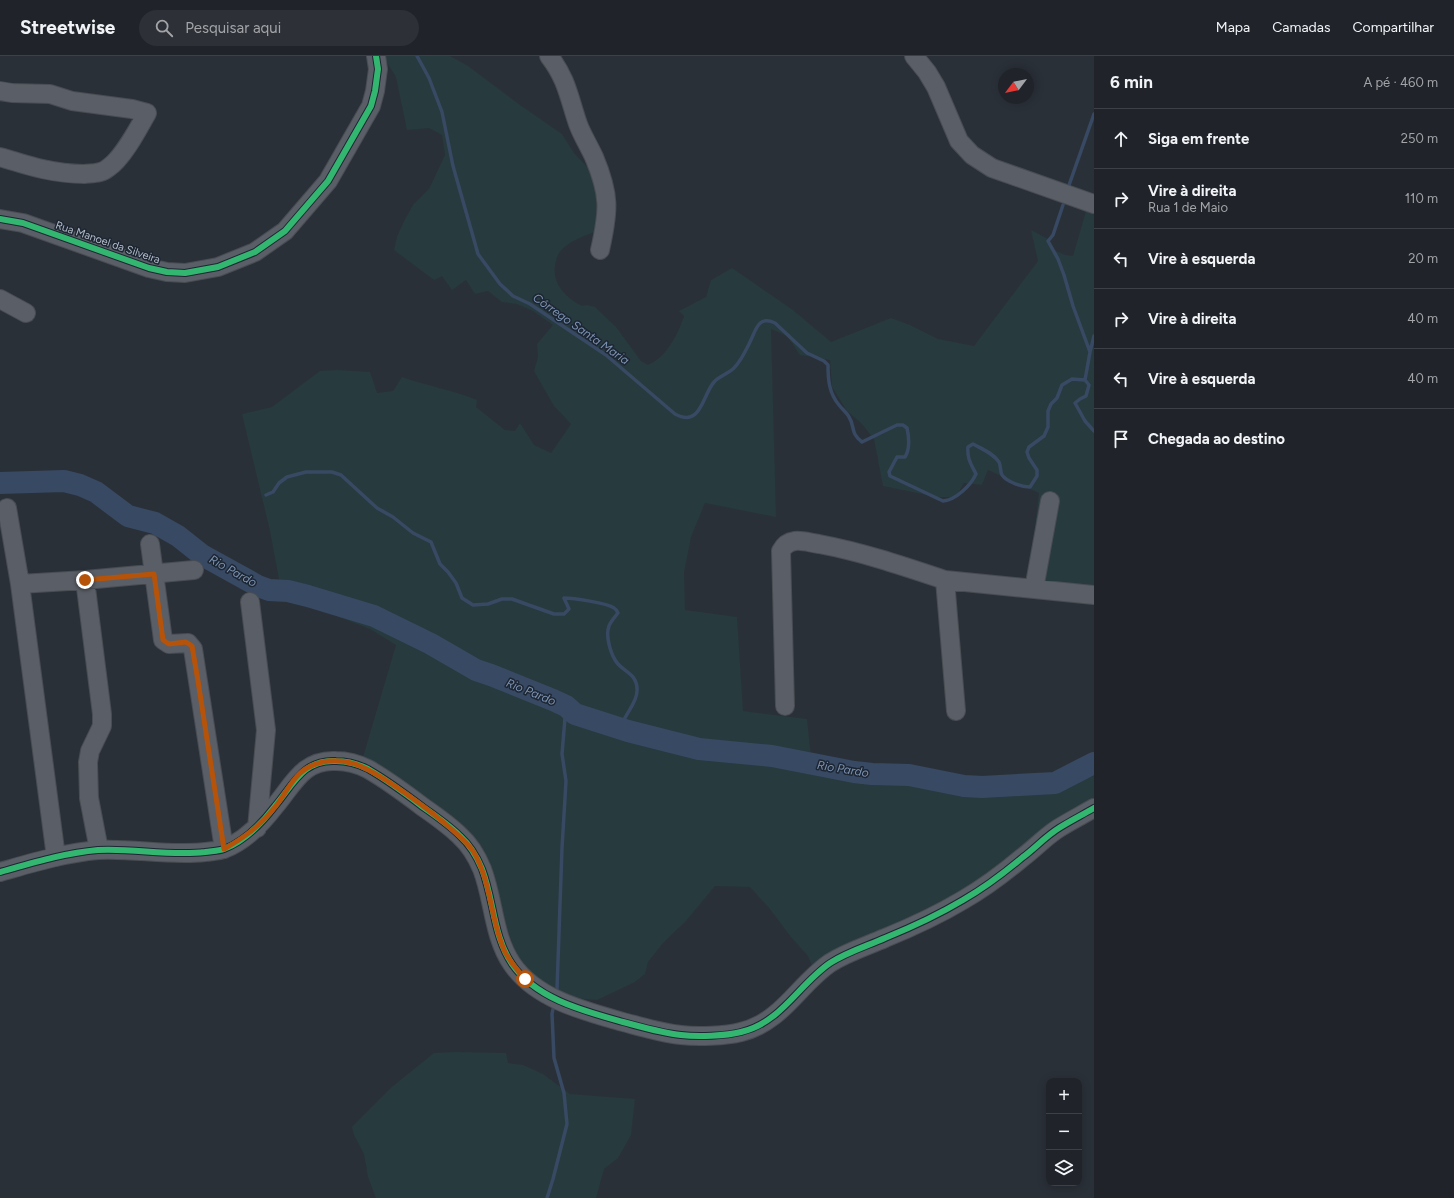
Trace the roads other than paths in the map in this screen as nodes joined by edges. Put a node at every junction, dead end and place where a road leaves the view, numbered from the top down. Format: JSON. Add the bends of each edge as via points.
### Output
{"nodes":[{"id":1,"x":376,"y":56,"type":"edge"},
{"id":2,"x":549,"y":56,"type":"edge"},
{"id":3,"x":914,"y":56,"type":"edge"},
{"id":4,"x":0,"y":91,"type":"edge"},
{"id":5,"x":0,"y":157,"type":"edge"},
{"id":6,"x":1094,"y":204,"type":"edge"},
{"id":7,"x":0,"y":219,"type":"edge"},
{"id":8,"x":600,"y":250,"type":"dead end"},
{"id":9,"x":0,"y":299,"type":"edge"},
{"id":10,"x":26,"y":313,"type":"dead end"},
{"id":11,"x":1050,"y":501,"type":"dead end"},
{"id":12,"x":7,"y":508,"type":"dead end"},
{"id":13,"x":150,"y":544,"type":"dead end"},
{"id":14,"x":194,"y":570,"type":"dead end"},
{"id":15,"x":154,"y":574,"type":"junction"},
{"id":16,"x":85,"y":580,"type":"junction"},
{"id":17,"x":945,"y":580,"type":"junction"},
{"id":18,"x":20,"y":584,"type":"junction"},
{"id":19,"x":1034,"y":589,"type":"junction"},
{"id":20,"x":1094,"y":595,"type":"edge"},
{"id":21,"x":250,"y":602,"type":"dead end"},
{"id":22,"x":785,"y":706,"type":"dead end"},
{"id":23,"x":956,"y":711,"type":"dead end"},
{"id":24,"x":1094,"y":808,"type":"edge"},
{"id":25,"x":257,"y":828,"type":"junction"},
{"id":26,"x":224,"y":849,"type":"junction"},
{"id":27,"x":99,"y":850,"type":"junction"},
{"id":28,"x":56,"y":857,"type":"junction"},
{"id":29,"x":0,"y":872,"type":"edge"}],
"edges":[{"from":1,"to":7,"type":"street","name":"Rua Manoel da Silveira","via":[[378,69],[371,106],[328,181],[285,230],[255,252],[218,267],[185,273],[167,272],[149,268],[23,223]]},
{"from":2,"to":8,"type":"street","via":[[567,86],[578,124],[605,185],[608,205]]},
{"from":3,"to":6,"type":"street","via":[[936,87],[959,141],[972,155],[992,168]]},
{"from":4,"to":5,"type":"street","via":[[50,94],[72,102],[147,113],[124,150],[109,168],[99,173],[69,174],[46,171]]},
{"from":9,"to":10,"type":"street"},
{"from":11,"to":19,"type":"street"},
{"from":12,"to":18,"type":"street"},
{"from":13,"to":15,"type":"street"},
{"from":14,"to":15,"type":"street"},
{"from":15,"to":16,"type":"street"},
{"from":15,"to":26,"type":"street","via":[[163,640],[169,644],[186,642],[193,649]]},
{"from":16,"to":18,"type":"street"},
{"from":16,"to":27,"type":"street","via":[[102,714],[102,726],[90,751],[88,766],[89,798]]},
{"from":17,"to":19,"type":"street"},
{"from":17,"to":22,"type":"street","via":[[874,557],[828,546],[796,541],[788,543],[781,551]]},
{"from":17,"to":23,"type":"street"},
{"from":18,"to":28,"type":"street"},
{"from":19,"to":20,"type":"street"},
{"from":21,"to":25,"type":"street","via":[[266,730]]},
{"from":24,"to":25,"type":"street","via":[[1057,829],[985,887],[940,913],[830,963],[768,1021],[741,1032],[715,1035],[682,1035],[596,1014],[563,1002],[525,979],[505,951],[487,884],[472,850],[448,825],[368,769],[334,760],[319,762],[306,768]]},
{"from":25,"to":26,"type":"street"},
{"from":26,"to":27,"type":"street","via":[[188,854]]},
{"from":27,"to":28,"type":"street"},
{"from":28,"to":29,"type":"street"}]}
